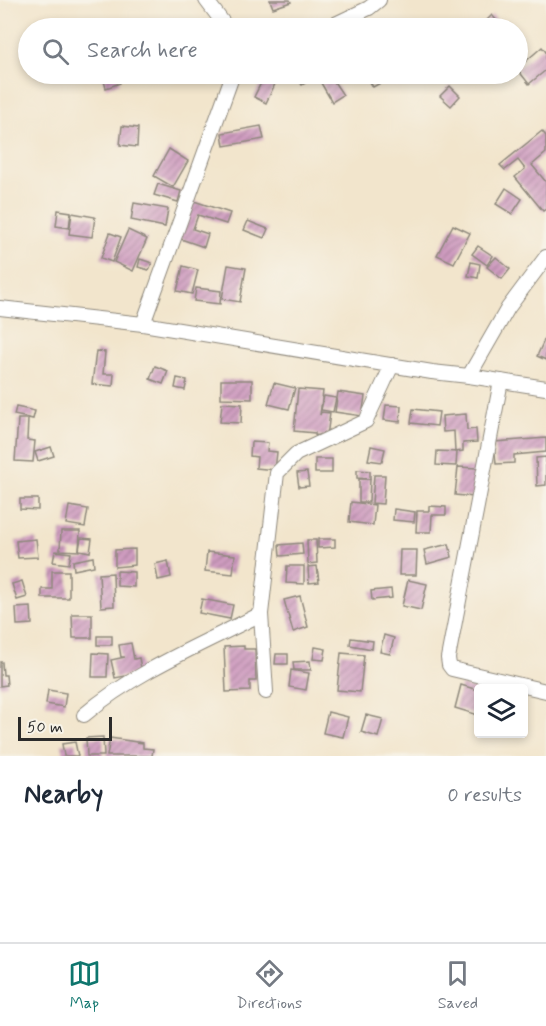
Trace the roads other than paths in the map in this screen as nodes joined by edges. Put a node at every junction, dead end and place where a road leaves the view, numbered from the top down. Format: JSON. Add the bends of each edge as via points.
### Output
{"nodes":[{"id":1,"x":206,"y":0,"type":"edge"},
{"id":2,"x":379,"y":0,"type":"edge"},
{"id":3,"x":220,"y":18,"type":"edge"},
{"id":4,"x":348,"y":18,"type":"edge"},
{"id":5,"x":228,"y":84,"type":"edge"},
{"id":6,"x":546,"y":257,"type":"edge"},
{"id":7,"x":0,"y":308,"type":"edge"},
{"id":8,"x":143,"y":324,"type":"junction"},
{"id":9,"x":392,"y":365,"type":"junction"},
{"id":10,"x":469,"y":376,"type":"junction"},
{"id":11,"x":501,"y":381,"type":"junction"},
{"id":12,"x":546,"y":388,"type":"edge"},
{"id":13,"x":261,"y":614,"type":"junction"},
{"id":14,"x":546,"y":691,"type":"edge"},
{"id":15,"x":266,"y":692,"type":"dead end"},
{"id":16,"x":84,"y":716,"type":"dead end"}],
"edges":[{"from":1,"to":3,"type":"street"},
{"from":2,"to":4,"type":"street"},
{"from":5,"to":8,"type":"street"},
{"from":6,"to":10,"type":"street","via":[[508,308]]},
{"from":7,"to":8,"type":"street"},
{"from":8,"to":9,"type":"street"},
{"from":9,"to":10,"type":"street"},
{"from":9,"to":13,"type":"street","via":[[366,421],[296,454],[278,473]]},
{"from":10,"to":11,"type":"street"},
{"from":11,"to":12,"type":"street"},
{"from":11,"to":14,"type":"street","via":[[449,665],[452,669]]},
{"from":13,"to":15,"type":"street"},
{"from":13,"to":16,"type":"street","via":[[145,673],[101,700]]}]}
